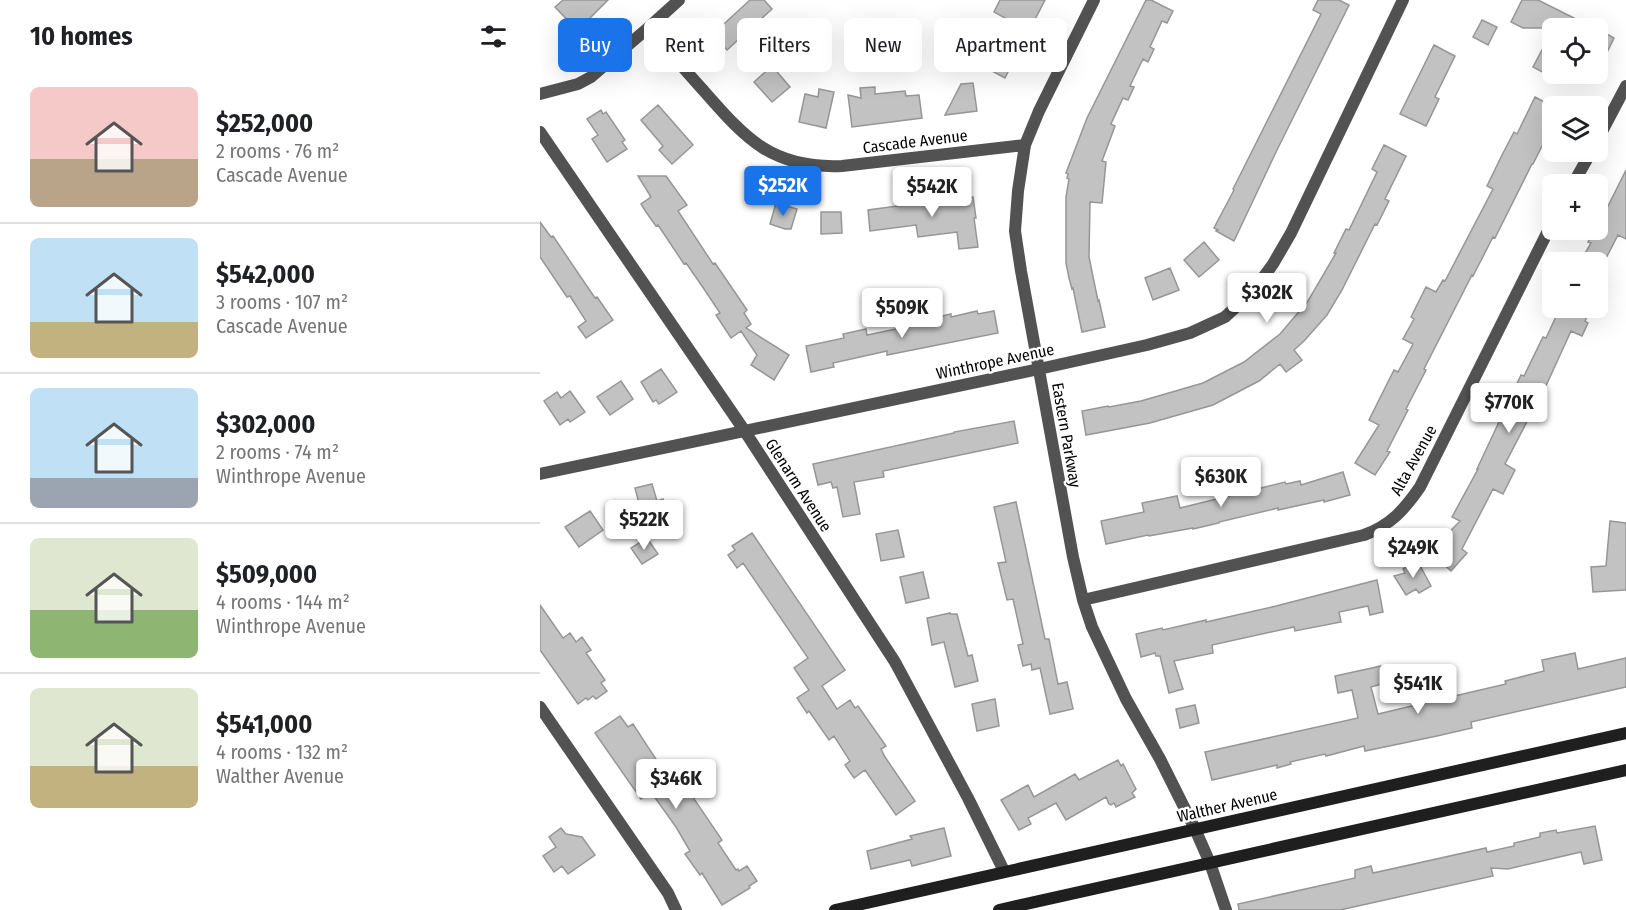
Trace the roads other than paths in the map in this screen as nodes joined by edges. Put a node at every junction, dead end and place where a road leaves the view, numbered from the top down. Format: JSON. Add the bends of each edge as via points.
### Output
{"nodes":[{"id":1,"x":679,"y":0,"type":"edge"},
{"id":2,"x":1094,"y":0,"type":"edge"},
{"id":3,"x":1403,"y":0,"type":"edge"},
{"id":4,"x":659,"y":18,"type":"edge"},
{"id":5,"x":644,"y":31,"type":"edge"},
{"id":6,"x":687,"y":72,"type":"edge"},
{"id":7,"x":1626,"y":86,"type":"edge"},
{"id":8,"x":540,"y":94,"type":"edge"},
{"id":9,"x":1608,"y":120,"type":"edge"},
{"id":10,"x":540,"y":132,"type":"edge"},
{"id":11,"x":1025,"y":146,"type":"junction"},
{"id":12,"x":1544,"y":240,"type":"edge"},
{"id":13,"x":1039,"y":369,"type":"junction"},
{"id":14,"x":744,"y":430,"type":"junction"},
{"id":15,"x":540,"y":474,"type":"edge"},
{"id":16,"x":1083,"y":600,"type":"junction"},
{"id":17,"x":540,"y":707,"type":"edge"},
{"id":18,"x":1626,"y":734,"type":"edge"},
{"id":19,"x":1626,"y":770,"type":"edge"},
{"id":20,"x":1195,"y":829,"type":"junction"},
{"id":21,"x":1210,"y":863,"type":"junction"},
{"id":22,"x":1004,"y":871,"type":"junction"},
{"id":23,"x":676,"y":910,"type":"edge"},
{"id":24,"x":835,"y":910,"type":"edge"},
{"id":25,"x":999,"y":910,"type":"edge"},
{"id":26,"x":1226,"y":910,"type":"edge"}],
"edges":[{"from":1,"to":4,"type":"street"},
{"from":2,"to":11,"type":"street","name":"Eastern Parkway"},
{"from":3,"to":13,"type":"street","name":"Winthrope Avenue","via":[[1291,233],[1254,290],[1225,317],[1190,333]]},
{"from":5,"to":8,"type":"street","via":[[591,77]]},
{"from":6,"to":11,"type":"street","name":"Cascade Avenue","via":[[754,143],[794,162],[842,166]]},
{"from":7,"to":9,"type":"street"},
{"from":10,"to":14,"type":"street","name":"Glenarm Avenue"},
{"from":11,"to":13,"type":"street","name":"Eastern Parkway","via":[[1016,231]]},
{"from":12,"to":16,"type":"street","name":"Alta Avenue","via":[[1420,487],[1387,525],[1364,535]]},
{"from":13,"to":14,"type":"street","name":"Winthrope Avenue"},
{"from":13,"to":16,"type":"street","name":"Eastern Parkway"},
{"from":14,"to":15,"type":"street","name":"Winthrope Avenue"},
{"from":14,"to":22,"type":"street","name":"Glenarm Avenue","via":[[895,662]]},
{"from":16,"to":20,"type":"street","name":"Eastern Parkway","via":[[1126,699]]},
{"from":17,"to":23,"type":"street"},
{"from":18,"to":20,"type":"main road","name":"Walther Avenue"},
{"from":19,"to":21,"type":"main road"},
{"from":20,"to":21,"type":"street","name":"Eastern Parkway"},
{"from":20,"to":22,"type":"main road","name":"Walther Avenue"},
{"from":21,"to":25,"type":"main road"},
{"from":21,"to":26,"type":"street","name":"Eastern Parkway"},
{"from":22,"to":24,"type":"main road","name":"Walther Avenue"}]}
